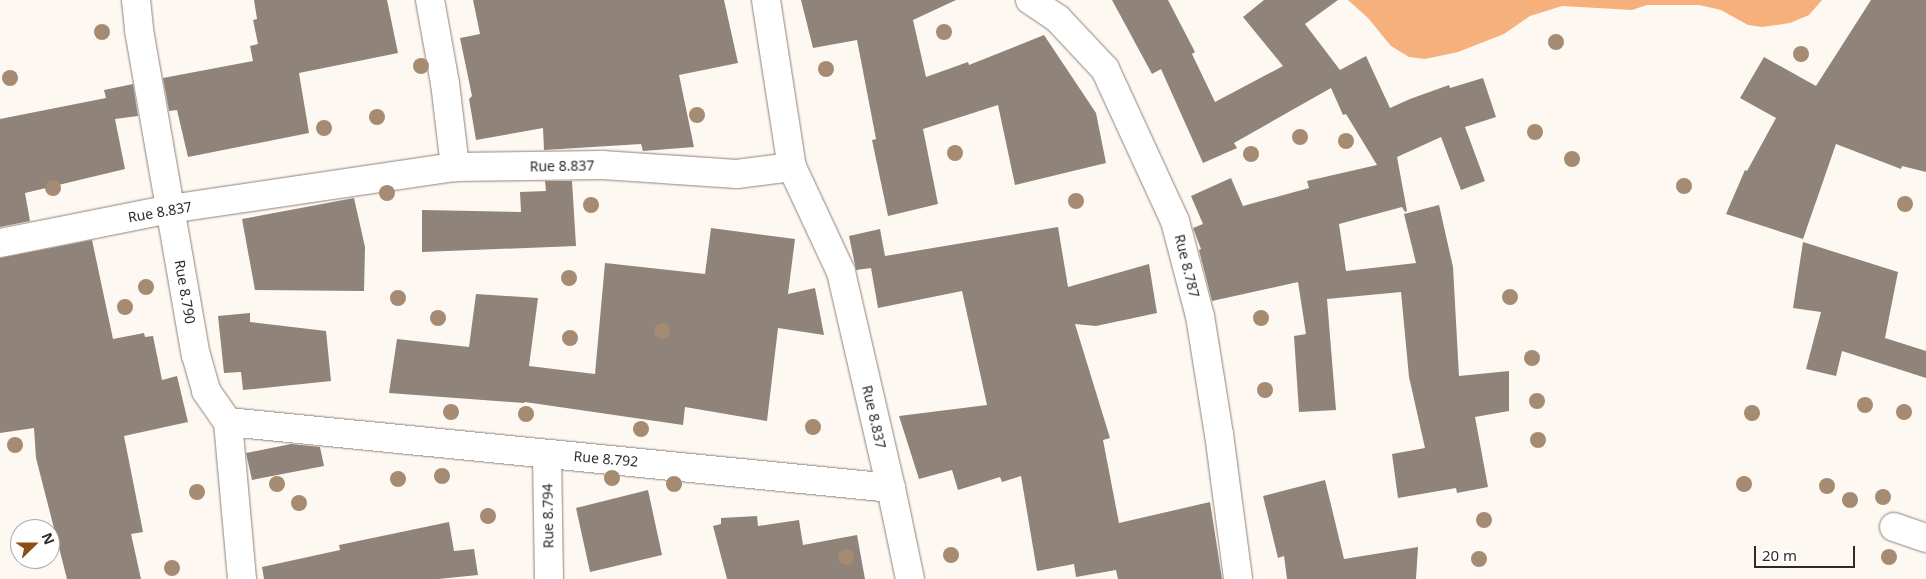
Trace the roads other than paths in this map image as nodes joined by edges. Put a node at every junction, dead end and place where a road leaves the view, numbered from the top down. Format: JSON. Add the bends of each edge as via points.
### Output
{"nodes":[{"id":1,"x":136,"y":0,"type":"edge"},
{"id":2,"x":430,"y":0,"type":"edge"},
{"id":3,"x":766,"y":0,"type":"edge"},
{"id":4,"x":1030,"y":0,"type":"edge"},
{"id":5,"x":455,"y":167,"type":"junction"},
{"id":6,"x":792,"y":167,"type":"junction"},
{"id":7,"x":170,"y":209,"type":"junction"},
{"id":8,"x":0,"y":243,"type":"edge"},
{"id":9,"x":228,"y":422,"type":"junction"},
{"id":10,"x":546,"y":454,"type":"junction"},
{"id":11,"x":891,"y":488,"type":"junction"},
{"id":12,"x":1894,"y":527,"type":"dead end"},
{"id":13,"x":1926,"y":538,"type":"edge"},
{"id":14,"x":242,"y":579,"type":"edge"},
{"id":15,"x":549,"y":579,"type":"edge"},
{"id":16,"x":910,"y":579,"type":"edge"},
{"id":17,"x":1238,"y":579,"type":"edge"}],
"edges":[{"from":1,"to":7,"type":"street","name":"Rue 8.790"},
{"from":2,"to":5,"type":"street","via":[[445,83]]},
{"from":3,"to":6,"type":"street"},
{"from":4,"to":17,"type":"street","name":"Rue 8.787","via":[[1058,19],[1105,69],[1175,221],[1200,316]]},
{"from":5,"to":6,"type":"street","name":"Rue 8.837","via":[[602,165],[737,174]]},
{"from":5,"to":7,"type":"street","name":"Rue 8.837"},
{"from":6,"to":11,"type":"street","name":"Rue 8.837","via":[[841,272]]},
{"from":7,"to":8,"type":"street","name":"Rue 8.837"},
{"from":7,"to":9,"type":"street","name":"Rue 8.790","via":[[196,355],[206,391]]},
{"from":9,"to":10,"type":"street","name":"Rue 8.792"},
{"from":9,"to":14,"type":"street"},
{"from":10,"to":11,"type":"street","name":"Rue 8.792"},
{"from":10,"to":15,"type":"street","name":"Rue 8.794"},
{"from":11,"to":16,"type":"street"},
{"from":12,"to":13,"type":"street"}]}
